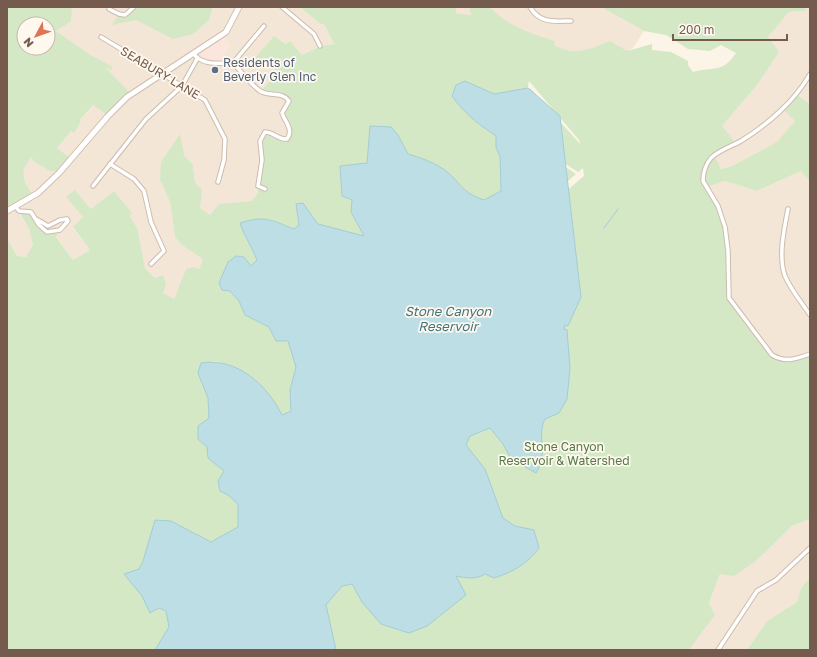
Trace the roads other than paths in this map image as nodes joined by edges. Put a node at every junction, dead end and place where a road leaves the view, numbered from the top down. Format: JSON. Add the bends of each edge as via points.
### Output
{"nodes":[{"id":1,"x":134,"y":7,"type":"edge"},
{"id":2,"x":239,"y":7,"type":"edge"},
{"id":3,"x":282,"y":7,"type":"edge"},
{"id":4,"x":530,"y":7,"type":"edge"},
{"id":5,"x":110,"y":9,"type":"dead end"},
{"id":6,"x":571,"y":21,"type":"dead end"},
{"id":7,"x":264,"y":26,"type":"dead end"},
{"id":8,"x":101,"y":38,"type":"dead end"},
{"id":9,"x":320,"y":46,"type":"dead end"},
{"id":10,"x":193,"y":53,"type":"junction"},
{"id":11,"x":197,"y":59,"type":"junction"},
{"id":12,"x":233,"y":63,"type":"junction"},
{"id":13,"x":162,"y":73,"type":"junction"},
{"id":14,"x":810,"y":74,"type":"edge"},
{"id":15,"x":182,"y":86,"type":"junction"},
{"id":16,"x":110,"y":164,"type":"junction"},
{"id":17,"x":218,"y":182,"type":"dead end"},
{"id":18,"x":93,"y":186,"type":"dead end"},
{"id":19,"x":265,"y":189,"type":"dead end"},
{"id":20,"x":15,"y":206,"type":"junction"},
{"id":21,"x":788,"y":209,"type":"dead end"},
{"id":22,"x":7,"y":211,"type":"edge"},
{"id":23,"x":36,"y":219,"type":"junction"},
{"id":24,"x":151,"y":264,"type":"dead end"},
{"id":25,"x":810,"y":306,"type":"edge"},
{"id":26,"x":806,"y":309,"type":"junction"},
{"id":27,"x":810,"y":316,"type":"edge"},
{"id":28,"x":810,"y":354,"type":"edge"},
{"id":29,"x":810,"y":548,"type":"edge"},
{"id":30,"x":718,"y":650,"type":"edge"}],
"edges":[{"from":1,"to":5,"type":"street","via":[[124,15]]},
{"from":2,"to":10,"type":"main road","via":[[226,32]]},
{"from":3,"to":9,"type":"street","via":[[314,34]]},
{"from":4,"to":6,"type":"street","via":[[539,18],[546,21]]},
{"from":7,"to":12,"type":"street"},
{"from":8,"to":13,"type":"street","name":"SEABURY LANE"},
{"from":10,"to":11,"type":"street"},
{"from":10,"to":13,"type":"main road"},
{"from":11,"to":12,"type":"street","via":[[208,63]]},
{"from":11,"to":15,"type":"street"},
{"from":12,"to":19,"type":"street","via":[[260,91],[286,97],[289,101],[282,113],[290,135],[283,140],[265,132],[260,141],[262,160],[258,186]]},
{"from":13,"to":15,"type":"street","name":"SEABURY LANE"},
{"from":13,"to":20,"type":"main road","via":[[127,97],[38,193]]},
{"from":14,"to":28,"type":"street","via":[[796,94],[762,126],[714,155],[706,165],[703,175],[725,227],[728,292],[731,303],[772,355],[790,360]]},
{"from":15,"to":16,"type":"street","via":[[146,119]]},
{"from":15,"to":17,"type":"street","name":"SEABURY LANE","via":[[205,100],[224,134],[224,160]]},
{"from":16,"to":18,"type":"street"},
{"from":16,"to":24,"type":"street","via":[[134,179],[144,191],[150,222],[164,251]]},
{"from":20,"to":22,"type":"main road"},
{"from":20,"to":23,"type":"street","via":[[19,211],[31,212]]},
{"from":21,"to":26,"type":"street","via":[[782,236],[784,270],[788,282]]},
{"from":23,"to":23,"type":"street","via":[[47,232],[60,230],[68,221],[60,220],[48,226]]},
{"from":25,"to":26,"type":"street"},
{"from":26,"to":27,"type":"street"},
{"from":29,"to":30,"type":"street","via":[[776,580],[757,591]]}]}
